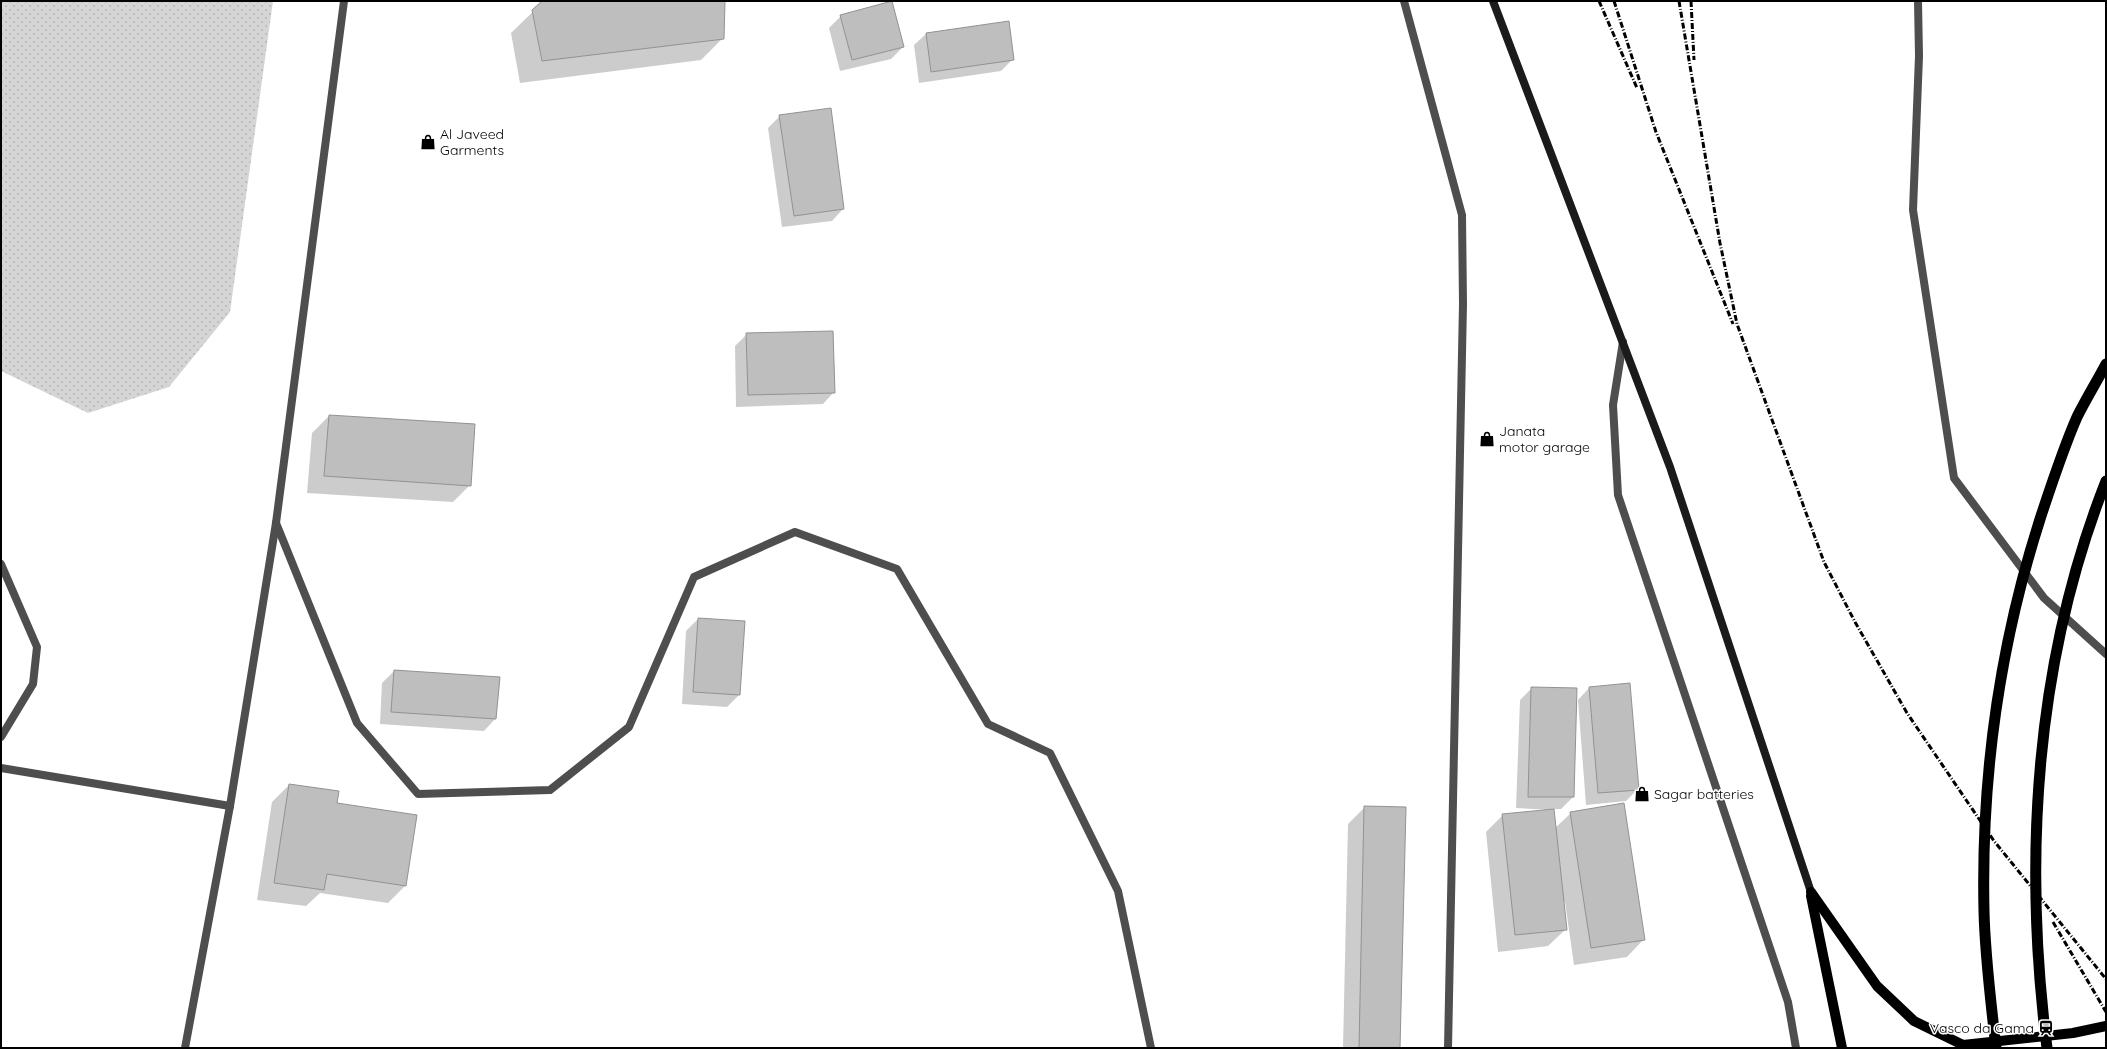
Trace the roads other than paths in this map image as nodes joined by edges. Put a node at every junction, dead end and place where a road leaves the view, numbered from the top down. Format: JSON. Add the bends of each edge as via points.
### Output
{"nodes":[{"id":1,"x":344,"y":1,"type":"edge"},
{"id":2,"x":1404,"y":1,"type":"edge"},
{"id":3,"x":1493,"y":1,"type":"edge"},
{"id":4,"x":1918,"y":1,"type":"edge"},
{"id":5,"x":1623,"y":342,"type":"junction"},
{"id":6,"x":2106,"y":364,"type":"edge"},
{"id":7,"x":2106,"y":481,"type":"edge"},
{"id":8,"x":276,"y":524,"type":"junction"},
{"id":9,"x":1,"y":564,"type":"edge"},
{"id":10,"x":2106,"y":654,"type":"edge"},
{"id":11,"x":1,"y":736,"type":"edge"},
{"id":12,"x":1,"y":768,"type":"edge"},
{"id":13,"x":230,"y":806,"type":"junction"},
{"id":14,"x":1811,"y":892,"type":"junction"},
{"id":15,"x":2106,"y":1026,"type":"edge"},
{"id":16,"x":1961,"y":1047,"type":"edge"},
{"id":17,"x":185,"y":1048,"type":"edge"},
{"id":18,"x":1151,"y":1048,"type":"edge"},
{"id":19,"x":1448,"y":1048,"type":"edge"},
{"id":20,"x":1796,"y":1048,"type":"edge"},
{"id":21,"x":1842,"y":1048,"type":"edge"},
{"id":22,"x":1996,"y":1048,"type":"edge"},
{"id":23,"x":2047,"y":1048,"type":"edge"}],
"edges":[{"from":1,"to":8,"type":"street"},
{"from":2,"to":19,"type":"street","via":[[1462,215],[1463,304]]},
{"from":3,"to":5,"type":"main road"},
{"from":4,"to":10,"type":"street","via":[[1919,56],[1913,210],[1954,478],[2044,598]]},
{"from":5,"to":14,"type":"main road","via":[[1670,467]]},
{"from":5,"to":20,"type":"street","via":[[1613,405],[1618,495],[1788,1002]]},
{"from":6,"to":22,"type":"highway","via":[[2077,416],[2052,481],[2031,546],[2014,612],[2001,679],[1990,756],[1984,888],[1989,988]]},
{"from":7,"to":23,"type":"highway","via":[[2080,559],[2063,623],[2050,687],[2040,761],[2034,835],[2034,909],[2038,984]]},
{"from":8,"to":13,"type":"street"},
{"from":8,"to":18,"type":"street","via":[[357,723],[418,794],[550,790],[629,727],[694,577],[794,532],[896,569],[988,724],[1050,753],[1118,891]]},
{"from":9,"to":11,"type":"street","via":[[37,647],[34,684]]},
{"from":12,"to":13,"type":"street"},
{"from":13,"to":17,"type":"street"},
{"from":14,"to":16,"type":"main road","via":[[1877,986],[1914,1021]]},
{"from":14,"to":21,"type":"main road"},
{"from":15,"to":16,"type":"main road","via":[[2073,1033]]}]}
